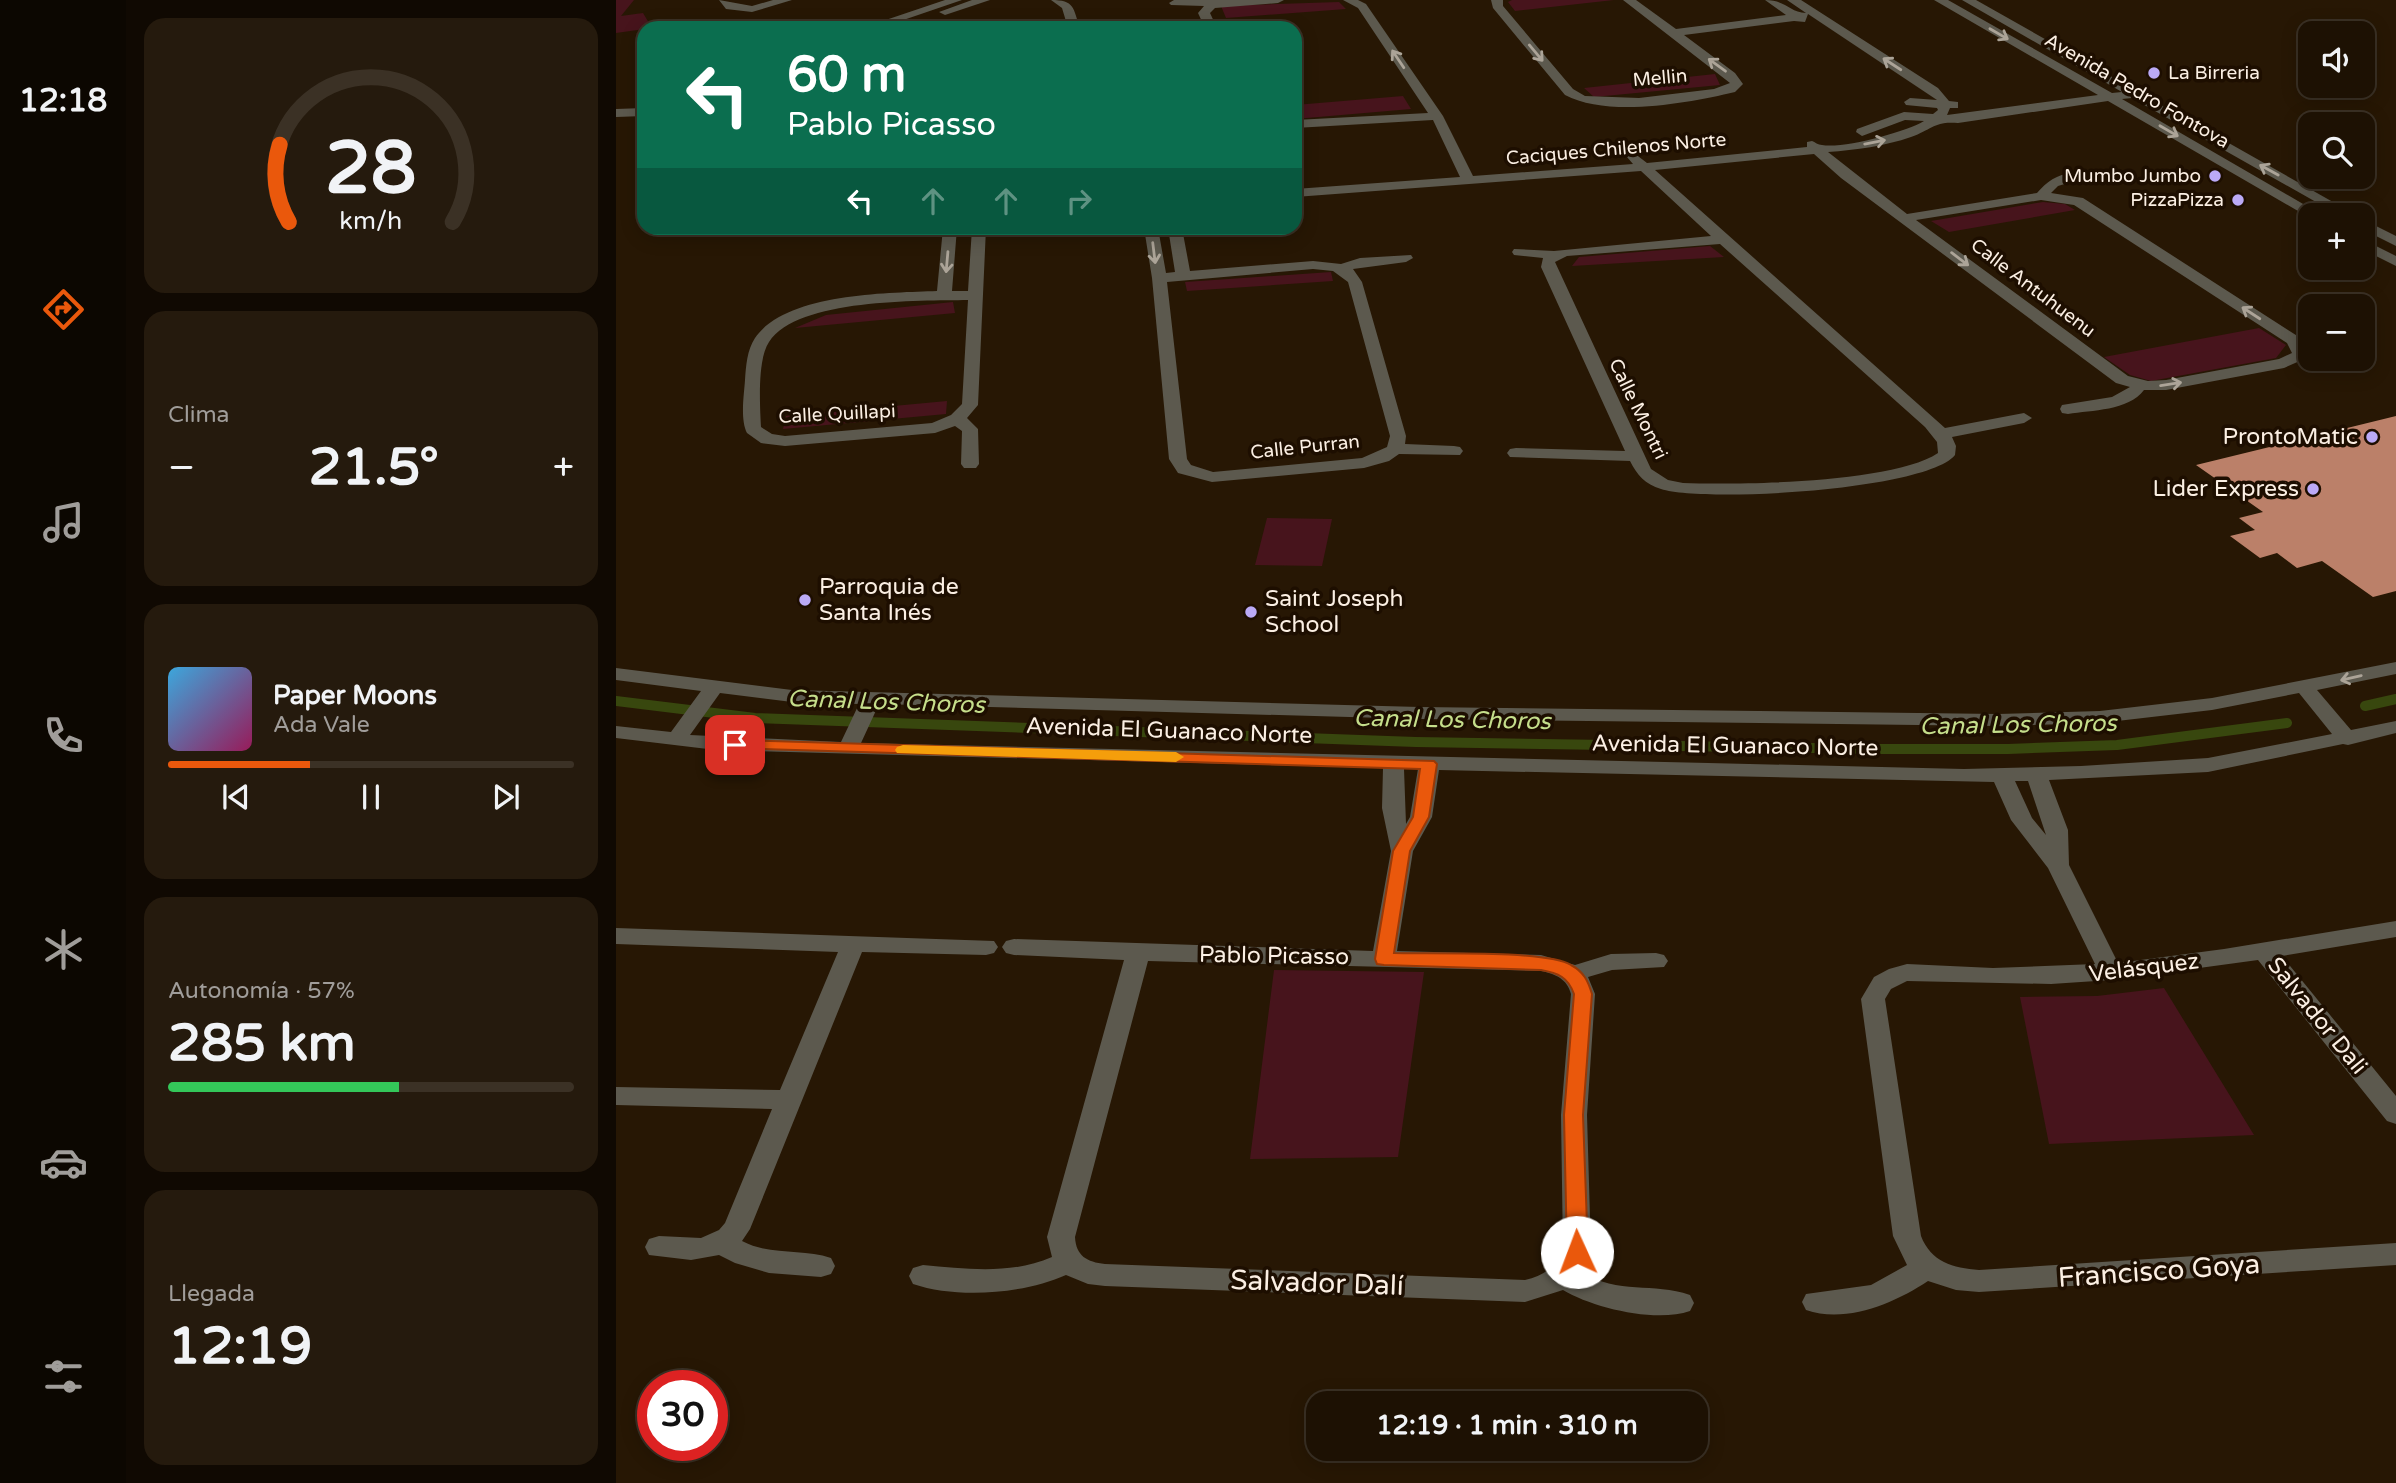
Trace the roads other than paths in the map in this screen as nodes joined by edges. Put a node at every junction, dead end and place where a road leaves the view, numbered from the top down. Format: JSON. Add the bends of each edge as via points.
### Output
{"nodes":[{"id":1,"x":725,"y":0,"type":"edge"},
{"id":2,"x":786,"y":0,"type":"edge"},
{"id":3,"x":956,"y":0,"type":"edge"},
{"id":4,"x":984,"y":0,"type":"edge"},
{"id":5,"x":1057,"y":0,"type":"edge"},
{"id":6,"x":1278,"y":0,"type":"edge"},
{"id":7,"x":1350,"y":0,"type":"edge"},
{"id":8,"x":1497,"y":0,"type":"edge"},
{"id":9,"x":1629,"y":0,"type":"edge"},
{"id":10,"x":1771,"y":0,"type":"edge"},
{"id":11,"x":1793,"y":0,"type":"edge"},
{"id":12,"x":1940,"y":0,"type":"edge"},
{"id":13,"x":1968,"y":0,"type":"edge"},
{"id":14,"x":1175,"y":3,"type":"dead end"},
{"id":15,"x":1217,"y":4,"type":"junction"},
{"id":16,"x":1815,"y":14,"type":"junction"},
{"id":17,"x":1796,"y":17,"type":"junction"},
{"id":18,"x":890,"y":21,"type":"edge"},
{"id":19,"x":918,"y":21,"type":"edge"},
{"id":20,"x":1072,"y":21,"type":"edge"},
{"id":21,"x":1209,"y":21,"type":"edge"},
{"id":22,"x":1673,"y":33,"type":"junction"},
{"id":23,"x":1842,"y":48,"type":"dead end"},
{"id":24,"x":2119,"y":85,"type":"junction"},
{"id":25,"x":2094,"y":89,"type":"junction"},
{"id":26,"x":2134,"y":94,"type":"junction"},
{"id":27,"x":2110,"y":97,"type":"junction"},
{"id":28,"x":1945,"y":104,"type":"junction"},
{"id":29,"x":637,"y":112,"type":"edge"},
{"id":30,"x":616,"y":113,"type":"edge"},
{"id":31,"x":1437,"y":116,"type":"junction"},
{"id":32,"x":1905,"y":116,"type":"junction"},
{"id":33,"x":1935,"y":120,"type":"junction"},
{"id":34,"x":1302,"y":124,"type":"edge"},
{"id":35,"x":1813,"y":145,"type":"junction"},
{"id":36,"x":1639,"y":162,"type":"junction"},
{"id":37,"x":1466,"y":176,"type":"junction"},
{"id":38,"x":2073,"y":177,"type":"dead end"},
{"id":39,"x":1302,"y":182,"type":"edge"},
{"id":40,"x":1302,"y":192,"type":"edge"},
{"id":41,"x":2041,"y":196,"type":"junction"},
{"id":42,"x":2329,"y":203,"type":"edge"},
{"id":43,"x":2298,"y":205,"type":"edge"},
{"id":44,"x":1905,"y":218,"type":"junction"},
{"id":45,"x":2375,"y":230,"type":"edge"},
{"id":46,"x":949,"y":235,"type":"edge"},
{"id":47,"x":979,"y":235,"type":"edge"},
{"id":48,"x":1152,"y":235,"type":"edge"},
{"id":49,"x":1176,"y":235,"type":"edge"},
{"id":50,"x":1723,"y":239,"type":"junction"},
{"id":51,"x":2396,"y":242,"type":"edge"},
{"id":52,"x":2375,"y":250,"type":"edge"},
{"id":53,"x":1519,"y":252,"type":"dead end"},
{"id":54,"x":1554,"y":255,"type":"junction"},
{"id":55,"x":1406,"y":258,"type":"dead end"},
{"id":56,"x":2396,"y":262,"type":"edge"},
{"id":57,"x":1342,"y":268,"type":"junction"},
{"id":58,"x":1183,"y":276,"type":"junction"},
{"id":59,"x":1159,"y":278,"type":"junction"},
{"id":60,"x":976,"y":295,"type":"junction"},
{"id":61,"x":944,"y":296,"type":"junction"},
{"id":62,"x":2298,"y":345,"type":"edge"},
{"id":63,"x":2298,"y":358,"type":"edge"},
{"id":64,"x":2139,"y":385,"type":"junction"},
{"id":65,"x":2068,"y":409,"type":"dead end"},
{"id":66,"x":2024,"y":418,"type":"dead end"},
{"id":67,"x":957,"y":419,"type":"junction"},
{"id":68,"x":1941,"y":434,"type":"junction"},
{"id":69,"x":1395,"y":449,"type":"junction"},
{"id":70,"x":1454,"y":452,"type":"dead end"},
{"id":71,"x":1516,"y":453,"type":"dead end"},
{"id":72,"x":1635,"y":456,"type":"junction"},
{"id":73,"x":970,"y":464,"type":"dead end"},
{"id":74,"x":2396,"y":668,"type":"edge"},
{"id":75,"x":616,"y":674,"type":"edge"},
{"id":76,"x":2306,"y":688,"type":"junction"},
{"id":77,"x":708,"y":695,"type":"junction"},
{"id":78,"x":869,"y":703,"type":"junction"},
{"id":79,"x":2396,"y":727,"type":"edge"},
{"id":80,"x":616,"y":732,"type":"edge"},
{"id":81,"x":680,"y":733,"type":"junction"},
{"id":82,"x":2348,"y":739,"type":"junction"},
{"id":83,"x":851,"y":742,"type":"junction"},
{"id":84,"x":1394,"y":764,"type":"junction"},
{"id":85,"x":1429,"y":764,"type":"junction"},
{"id":86,"x":2036,"y":775,"type":"junction"},
{"id":87,"x":2002,"y":776,"type":"junction"},
{"id":88,"x":1402,"y":851,"type":"junction"},
{"id":89,"x":2058,"y":864,"type":"junction"},
{"id":90,"x":2396,"y":929,"type":"edge"},
{"id":91,"x":616,"y":936,"type":"edge"},
{"id":92,"x":853,"y":945,"type":"junction"},
{"id":93,"x":986,"y":947,"type":"dead end"},
{"id":94,"x":1014,"y":947,"type":"dead end"},
{"id":95,"x":2264,"y":951,"type":"junction"},
{"id":96,"x":1138,"y":952,"type":"junction"},
{"id":97,"x":1384,"y":959,"type":"junction"},
{"id":98,"x":1656,"y":961,"type":"dead end"},
{"id":99,"x":2110,"y":972,"type":"junction"},
{"id":100,"x":1572,"y":974,"type":"junction"},
{"id":101,"x":616,"y":1096,"type":"edge"},
{"id":102,"x":788,"y":1100,"type":"junction"},
{"id":103,"x":2396,"y":1114,"type":"edge"},
{"id":104,"x":722,"y":1243,"type":"junction"},
{"id":105,"x":659,"y":1247,"type":"dead end"},
{"id":106,"x":2396,"y":1254,"type":"edge"},
{"id":107,"x":1068,"y":1262,"type":"junction"},
{"id":108,"x":821,"y":1266,"type":"dead end"},
{"id":109,"x":1926,"y":1267,"type":"junction"},
{"id":110,"x":923,"y":1276,"type":"dead end"},
{"id":111,"x":1564,"y":1276,"type":"junction"},
{"id":112,"x":1816,"y":1302,"type":"dead end"},
{"id":113,"x":1680,"y":1303,"type":"dead end"}],
"edges":[{"from":1,"to":2,"type":"street","via":[[740,9]]},
{"from":3,"to":18,"type":"street"},
{"from":4,"to":19,"type":"street"},
{"from":5,"to":20,"type":"street","via":[[1067,6]]},
{"from":6,"to":15,"type":"street"},
{"from":31,"to":7,"type":"street","one_way":true,"via":[[1362,6]]},
{"from":8,"to":22,"type":"street","name":"Mellin","one_way":true,"via":[[1497,6],[1569,92],[1590,101],[1714,93],[1737,84]]},
{"from":9,"to":22,"type":"street","name":"Mellin"},
{"from":10,"to":17,"type":"street"},
{"from":11,"to":16,"type":"street"},
{"from":12,"to":25,"type":"street","name":"Avenida Pedro Fontova","one_way":true},
{"from":13,"to":24,"type":"street","name":"Avenida Pedro Fontova"},
{"from":14,"to":15,"type":"street"},
{"from":15,"to":21,"type":"street","via":[[1205,11]]},
{"from":16,"to":17,"type":"street"},
{"from":28,"to":16,"type":"street","one_way":true,"via":[[1934,91]]},
{"from":17,"to":22,"type":"street"},
{"from":17,"to":23,"type":"street"},
{"from":24,"to":25,"type":"street"},
{"from":24,"to":26,"type":"street","name":"Avenida Pedro Fontova"},
{"from":25,"to":27,"type":"street","name":"Avenida Pedro Fontova"},
{"from":25,"to":28,"type":"street","via":[[1981,105]]},
{"from":26,"to":27,"type":"street","name":"Caciques Chilenos Norte"},
{"from":42,"to":26,"type":"street","name":"Avenida Pedro Fontova","one_way":true},
{"from":27,"to":33,"type":"street","name":"Caciques Chilenos Norte"},
{"from":27,"to":43,"type":"street","name":"Avenida Pedro Fontova","one_way":true},
{"from":28,"to":32,"type":"street","via":[[1907,96]]},
{"from":28,"to":33,"type":"street"},
{"from":29,"to":30,"type":"street"},
{"from":31,"to":34,"type":"street"},
{"from":31,"to":37,"type":"street"},
{"from":32,"to":33,"type":"street","name":"Caciques Chilenos Norte"},
{"from":32,"to":35,"type":"street","name":"Caciques Chilenos Norte"},
{"from":35,"to":33,"type":"street","name":"Caciques Chilenos Norte","one_way":true,"via":[[1899,137]]},
{"from":35,"to":36,"type":"street","name":"Caciques Chilenos Norte"},
{"from":35,"to":44,"type":"street","name":"Calle Antuhuenu"},
{"from":36,"to":37,"type":"street","name":"Caciques Chilenos Norte"},
{"from":36,"to":50,"type":"street"},
{"from":37,"to":39,"type":"street","name":"Caciques Chilenos Norte"},
{"from":37,"to":40,"type":"street","name":"Caciques Chilenos Norte"},
{"from":38,"to":41,"type":"street","name":"Calle Antuhuenu","via":[[2057,181]]},
{"from":41,"to":44,"type":"street","name":"Calle Antuhuenu"},
{"from":62,"to":41,"type":"street","name":"Calle Antuhuenu","one_way":true,"via":[[2085,205]]},
{"from":44,"to":64,"type":"street","name":"Calle Antuhuenu","one_way":true,"via":[[2115,376]]},
{"from":45,"to":51,"type":"street"},
{"from":46,"to":61,"type":"street","one_way":true},
{"from":47,"to":60,"type":"street"},
{"from":48,"to":59,"type":"street","name":"Calle Purran","one_way":true},
{"from":49,"to":58,"type":"street"},
{"from":50,"to":54,"type":"street"},
{"from":50,"to":68,"type":"street"},
{"from":52,"to":56,"type":"street"},
{"from":53,"to":54,"type":"street"},
{"from":54,"to":72,"type":"street","name":"Calle Montri","via":[[1548,267]]},
{"from":55,"to":57,"type":"street"},
{"from":57,"to":58,"type":"street","via":[[1313,265]]},
{"from":57,"to":69,"type":"street","via":[[1355,282],[1398,436]]},
{"from":58,"to":59,"type":"street"},
{"from":59,"to":69,"type":"street","name":"Calle Purran","via":[[1178,459],[1184,469],[1212,477],[1364,463]]},
{"from":60,"to":61,"type":"street","name":"Calle Quillapi"},
{"from":60,"to":67,"type":"street","via":[[970,405]]},
{"from":61,"to":67,"type":"street","name":"Calle Quillapi","via":[[837,304],[783,320],[766,333],[757,351],[752,425],[761,436],[785,440],[922,430]]},
{"from":64,"to":63,"type":"street","name":"Calle Antuhuenu","one_way":true,"via":[[2166,385]]},
{"from":64,"to":65,"type":"street","name":"Calle Antuhuenu","via":[[2126,397]]},
{"from":66,"to":68,"type":"street"},
{"from":67,"to":73,"type":"street","via":[[970,429]]},
{"from":68,"to":72,"type":"street","name":"Calle Montri","via":[[1948,449],[1935,465],[1831,482],[1682,488],[1650,478]]},
{"from":69,"to":70,"type":"street"},
{"from":71,"to":72,"type":"street"},
{"from":74,"to":76,"type":"street","name":"Avenida El Guanaco Norte","one_way":true},
{"from":75,"to":77,"type":"street","name":"Avenida El Guanaco Norte"},
{"from":76,"to":78,"type":"street","name":"Avenida El Guanaco Norte","via":[[2113,715],[1998,720]]},
{"from":76,"to":82,"type":"street"},
{"from":77,"to":78,"type":"street","name":"Avenida El Guanaco Norte"},
{"from":77,"to":81,"type":"street"},
{"from":78,"to":83,"type":"street"},
{"from":79,"to":82,"type":"street","name":"Avenida El Guanaco Norte"},
{"from":80,"to":81,"type":"street","name":"Avenida El Guanaco Norte"},
{"from":81,"to":83,"type":"street","name":"Avenida El Guanaco Norte"},
{"from":82,"to":86,"type":"street","name":"Avenida El Guanaco Norte","via":[[2208,765]]},
{"from":83,"to":84,"type":"street","name":"Avenida El Guanaco Norte"},
{"from":84,"to":85,"type":"street","name":"Avenida El Guanaco Norte"},
{"from":84,"to":88,"type":"street","via":[[1390,800]]},
{"from":85,"to":87,"type":"street","name":"Avenida El Guanaco Norte"},
{"from":85,"to":88,"type":"street","via":[[1421,817]]},
{"from":86,"to":87,"type":"street","name":"Avenida El Guanaco Norte"},
{"from":86,"to":89,"type":"street","via":[[2057,830]]},
{"from":87,"to":89,"type":"street","via":[[2022,820]]},
{"from":88,"to":97,"type":"street"},
{"from":89,"to":99,"type":"street"},
{"from":90,"to":95,"type":"street","name":"Velásquez"},
{"from":91,"to":92,"type":"street"},
{"from":92,"to":93,"type":"street"},
{"from":92,"to":102,"type":"street"},
{"from":94,"to":96,"type":"street","name":"Pablo Picasso"},
{"from":95,"to":99,"type":"street","name":"Velásquez"},
{"from":95,"to":103,"type":"street","name":"Salvador Dali"},
{"from":96,"to":97,"type":"street","name":"Pablo Picasso"},
{"from":96,"to":107,"type":"street","via":[[1061,1237]]},
{"from":97,"to":100,"type":"street","name":"Pablo Picasso","via":[[1541,963]]},
{"from":98,"to":100,"type":"street","via":[[1611,962]]},
{"from":99,"to":109,"type":"street","name":"Velásquez","via":[[2019,978],[1917,971],[1890,977],[1875,990],[1873,1008],[1906,1236],[1916,1258]]},
{"from":100,"to":111,"type":"street","via":[[1583,994],[1574,1115],[1577,1252]]},
{"from":101,"to":102,"type":"street"},
{"from":102,"to":104,"type":"street","via":[[736,1229]]},
{"from":104,"to":105,"type":"street","via":[[703,1250]]},
{"from":104,"to":108,"type":"street","via":[[752,1259]]},
{"from":106,"to":109,"type":"street","name":"Francisco Goya","via":[[1979,1282],[1942,1276]]},
{"from":107,"to":110,"type":"street","via":[[1018,1280]]},
{"from":107,"to":111,"type":"street","name":"Salvador Dalí","via":[[1091,1274],[1105,1275],[1525,1292]]},
{"from":109,"to":112,"type":"street","via":[[1877,1296]]},
{"from":111,"to":113,"type":"street","via":[[1607,1297]]}]}
